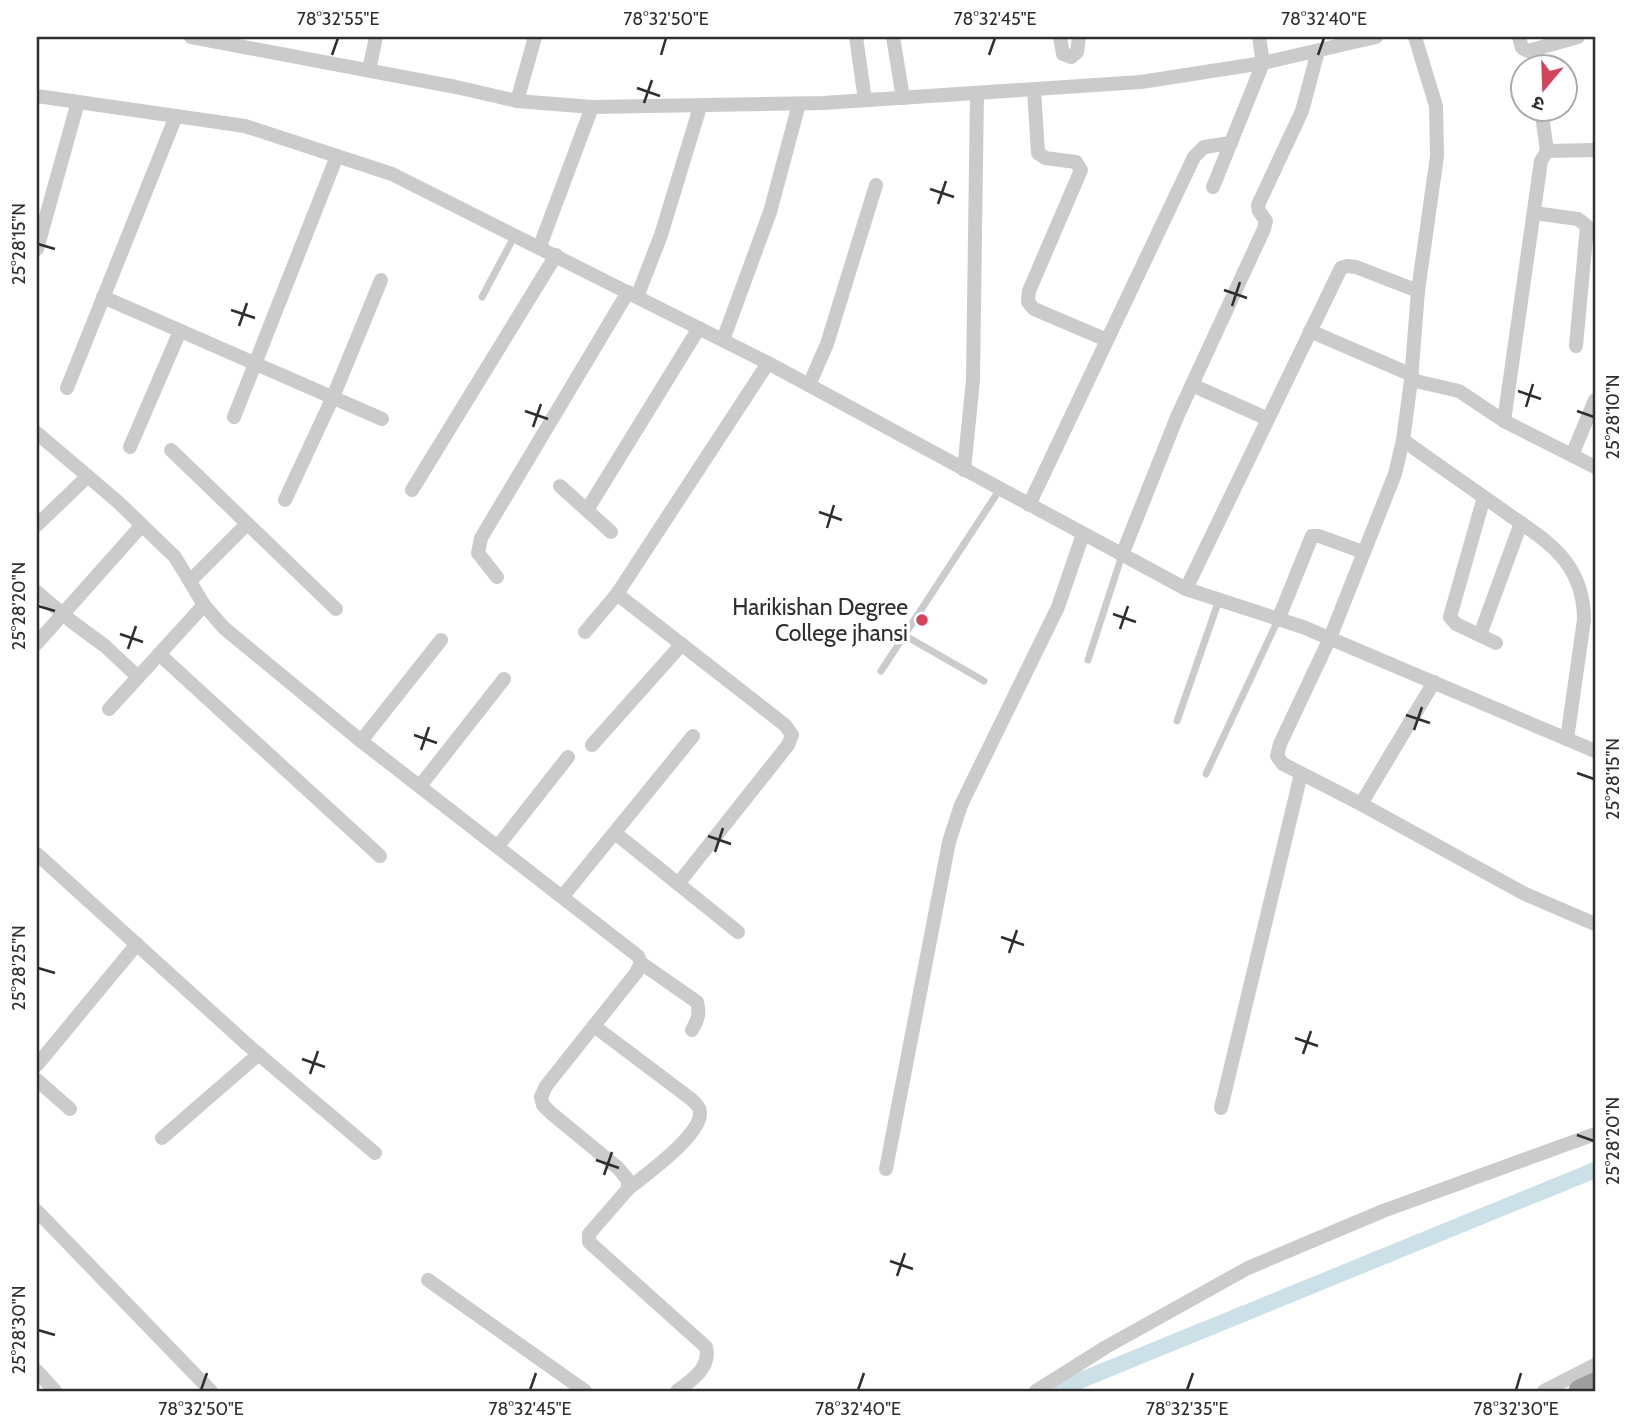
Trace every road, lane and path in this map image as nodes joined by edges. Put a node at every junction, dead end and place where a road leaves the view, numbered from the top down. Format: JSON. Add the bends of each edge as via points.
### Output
{"nodes":[{"id":1,"x":191,"y":37,"type":"edge"},
{"id":2,"x":376,"y":37,"type":"edge"},
{"id":3,"x":535,"y":37,"type":"edge"},
{"id":4,"x":856,"y":37,"type":"edge"},
{"id":5,"x":894,"y":37,"type":"edge"},
{"id":6,"x":1060,"y":37,"type":"edge"},
{"id":7,"x":1079,"y":37,"type":"edge"},
{"id":8,"x":1259,"y":37,"type":"edge"},
{"id":9,"x":1376,"y":37,"type":"edge"},
{"id":10,"x":1415,"y":37,"type":"edge"},
{"id":11,"x":1519,"y":37,"type":"edge"},
{"id":12,"x":1578,"y":37,"type":"edge"},
{"id":13,"x":216,"y":39,"type":"edge"},
{"id":14,"x":1339,"y":41,"type":"edge"},
{"id":15,"x":1318,"y":51,"type":"junction"},
{"id":16,"x":1526,"y":51,"type":"joint"},
{"id":17,"x":1263,"y":63,"type":"junction"},
{"id":18,"x":369,"y":70,"type":"junction"},
{"id":19,"x":1034,"y":89,"type":"junction"},
{"id":20,"x":977,"y":93,"type":"junction"},
{"id":21,"x":37,"y":96,"type":"edge"},
{"id":22,"x":903,"y":98,"type":"junction"},
{"id":23,"x":865,"y":100,"type":"junction"},
{"id":24,"x":517,"y":101,"type":"junction"},
{"id":25,"x":78,"y":102,"type":"junction"},
{"id":26,"x":799,"y":104,"type":"junction"},
{"id":27,"x":592,"y":107,"type":"junction"},
{"id":28,"x":700,"y":107,"type":"junction"},
{"id":29,"x":176,"y":116,"type":"junction"},
{"id":30,"x":1543,"y":122,"type":"edge"},
{"id":31,"x":1231,"y":143,"type":"junction"},
{"id":32,"x":1595,"y":150,"type":"edge"},
{"id":33,"x":1547,"y":151,"type":"junction"},
{"id":34,"x":337,"y":156,"type":"junction"},
{"id":35,"x":876,"y":185,"type":"dead end"},
{"id":36,"x":1213,"y":187,"type":"dead end"},
{"id":37,"x":1534,"y":214,"type":"junction"},
{"id":38,"x":515,"y":234,"type":"junction"},
{"id":39,"x":540,"y":246,"type":"junction"},
{"id":40,"x":37,"y":249,"type":"edge"},
{"id":41,"x":556,"y":255,"type":"junction"},
{"id":42,"x":382,"y":280,"type":"dead end"},
{"id":43,"x":1418,"y":291,"type":"junction"},
{"id":44,"x":633,"y":294,"type":"junction"},
{"id":45,"x":482,"y":297,"type":"dead end"},
{"id":46,"x":103,"y":298,"type":"junction"},
{"id":47,"x":699,"y":328,"type":"junction"},
{"id":48,"x":180,"y":331,"type":"junction"},
{"id":49,"x":1310,"y":331,"type":"junction"},
{"id":50,"x":723,"y":340,"type":"junction"},
{"id":51,"x":1107,"y":340,"type":"junction"},
{"id":52,"x":1576,"y":346,"type":"dead end"},
{"id":53,"x":256,"y":363,"type":"junction"},
{"id":54,"x":768,"y":363,"type":"junction"},
{"id":55,"x":1412,"y":377,"type":"junction"},
{"id":56,"x":1192,"y":385,"type":"junction"},
{"id":57,"x":809,"y":386,"type":"junction"},
{"id":58,"x":67,"y":388,"type":"dead end"},
{"id":59,"x":332,"y":397,"type":"junction"},
{"id":60,"x":1595,"y":400,"type":"edge"},
{"id":61,"x":234,"y":417,"type":"dead end"},
{"id":62,"x":382,"y":419,"type":"dead end"},
{"id":63,"x":1268,"y":419,"type":"junction"},
{"id":64,"x":1504,"y":421,"type":"junction"},
{"id":65,"x":37,"y":433,"type":"edge"},
{"id":66,"x":1403,"y":440,"type":"junction"},
{"id":67,"x":130,"y":447,"type":"dead end"},
{"id":68,"x":171,"y":450,"type":"dead end"},
{"id":69,"x":1572,"y":455,"type":"junction"},
{"id":70,"x":1595,"y":467,"type":"edge"},
{"id":71,"x":964,"y":470,"type":"junction"},
{"id":72,"x":88,"y":476,"type":"junction"},
{"id":73,"x":560,"y":486,"type":"dead end"},
{"id":74,"x":1000,"y":489,"type":"junction"},
{"id":75,"x":412,"y":491,"type":"dead end"},
{"id":76,"x":1484,"y":497,"type":"junction"},
{"id":77,"x":285,"y":500,"type":"dead end"},
{"id":78,"x":1029,"y":505,"type":"junction"},
{"id":79,"x":587,"y":510,"type":"junction"},
{"id":80,"x":1521,"y":523,"type":"junction"},
{"id":81,"x":247,"y":524,"type":"junction"},
{"id":82,"x":37,"y":525,"type":"edge"},
{"id":83,"x":142,"y":525,"type":"junction"},
{"id":84,"x":611,"y":532,"type":"dead end"},
{"id":85,"x":1083,"y":534,"type":"junction"},
{"id":86,"x":1363,"y":552,"type":"junction"},
{"id":87,"x":1122,"y":555,"type":"junction"},
{"id":88,"x":497,"y":577,"type":"dead end"},
{"id":89,"x":191,"y":580,"type":"junction"},
{"id":90,"x":1186,"y":589,"type":"junction"},
{"id":91,"x":37,"y":592,"type":"edge"},
{"id":92,"x":617,"y":594,"type":"junction"},
{"id":93,"x":1219,"y":600,"type":"junction"},
{"id":94,"x":204,"y":605,"type":"junction"},
{"id":95,"x":337,"y":610,"type":"dead end"},
{"id":96,"x":63,"y":614,"type":"junction"},
{"id":97,"x":1278,"y":620,"type":"junction"},
{"id":98,"x":1590,"y":621,"type":"edge"},
{"id":99,"x":585,"y":632,"type":"dead end"},
{"id":100,"x":904,"y":635,"type":"junction"},
{"id":101,"x":1480,"y":635,"type":"junction"},
{"id":102,"x":1330,"y":638,"type":"junction"},
{"id":103,"x":441,"y":639,"type":"dead end"},
{"id":104,"x":37,"y":643,"type":"edge"},
{"id":105,"x":1496,"y":643,"type":"dead end"},
{"id":106,"x":682,"y":644,"type":"junction"},
{"id":107,"x":159,"y":654,"type":"junction"},
{"id":108,"x":1088,"y":660,"type":"dead end"},
{"id":109,"x":881,"y":671,"type":"dead end"},
{"id":110,"x":138,"y":677,"type":"junction"},
{"id":111,"x":504,"y":679,"type":"dead end"},
{"id":112,"x":984,"y":681,"type":"dead end"},
{"id":113,"x":1434,"y":682,"type":"junction"},
{"id":114,"x":109,"y":709,"type":"dead end"},
{"id":115,"x":1177,"y":721,"type":"dead end"},
{"id":116,"x":693,"y":736,"type":"dead end"},
{"id":117,"x":1567,"y":739,"type":"junction"},
{"id":118,"x":361,"y":741,"type":"junction"},
{"id":119,"x":592,"y":745,"type":"dead end"},
{"id":120,"x":1595,"y":751,"type":"edge"},
{"id":121,"x":568,"y":757,"type":"dead end"},
{"id":122,"x":1206,"y":774,"type":"dead end"},
{"id":123,"x":1301,"y":774,"type":"junction"},
{"id":124,"x":420,"y":786,"type":"junction"},
{"id":125,"x":1361,"y":804,"type":"junction"},
{"id":126,"x":615,"y":833,"type":"junction"},
{"id":127,"x":498,"y":846,"type":"junction"},
{"id":128,"x":37,"y":853,"type":"edge"},
{"id":129,"x":380,"y":856,"type":"dead end"},
{"id":130,"x":678,"y":884,"type":"junction"},
{"id":131,"x":563,"y":896,"type":"junction"},
{"id":132,"x":1595,"y":924,"type":"edge"},
{"id":133,"x":738,"y":932,"type":"dead end"},
{"id":134,"x":137,"y":944,"type":"junction"},
{"id":135,"x":641,"y":963,"type":"junction"},
{"id":136,"x":594,"y":1026,"type":"junction"},
{"id":137,"x":692,"y":1030,"type":"dead end"},
{"id":138,"x":259,"y":1054,"type":"junction"},
{"id":139,"x":37,"y":1065,"type":"edge"},
{"id":140,"x":37,"y":1080,"type":"edge"},
{"id":141,"x":70,"y":1108,"type":"dead end"},
{"id":142,"x":1221,"y":1108,"type":"dead end"},
{"id":143,"x":1595,"y":1135,"type":"edge"},
{"id":144,"x":162,"y":1138,"type":"dead end"},
{"id":145,"x":375,"y":1153,"type":"dead end"},
{"id":146,"x":886,"y":1170,"type":"dead end"},
{"id":147,"x":628,"y":1189,"type":"junction"},
{"id":148,"x":37,"y":1211,"type":"edge"},
{"id":149,"x":428,"y":1280,"type":"dead end"},
{"id":150,"x":1595,"y":1364,"type":"edge"},
{"id":151,"x":37,"y":1371,"type":"edge"},
{"id":152,"x":1595,"y":1384,"type":"edge"},
{"id":153,"x":55,"y":1391,"type":"edge"},
{"id":154,"x":211,"y":1391,"type":"edge"},
{"id":155,"x":585,"y":1391,"type":"edge"},
{"id":156,"x":677,"y":1391,"type":"edge"},
{"id":157,"x":1036,"y":1391,"type":"edge"},
{"id":158,"x":1544,"y":1391,"type":"edge"},
{"id":159,"x":1580,"y":1391,"type":"edge"}],
"edges":[{"from":1,"to":13,"type":"street"},
{"from":2,"to":18,"type":"street"},
{"from":3,"to":24,"type":"street"},
{"from":4,"to":23,"type":"street"},
{"from":5,"to":22,"type":"street"},
{"from":6,"to":7,"type":"street","via":[[1063,54],[1071,57],[1077,52]]},
{"from":8,"to":17,"type":"street"},
{"from":9,"to":14,"type":"street"},
{"from":10,"to":43,"type":"street","via":[[1436,106],[1438,131]]},
{"from":11,"to":16,"type":"street"},
{"from":12,"to":16,"type":"street"},
{"from":13,"to":18,"type":"street"},
{"from":14,"to":15,"type":"street"},
{"from":15,"to":17,"type":"street"},
{"from":15,"to":56,"type":"street","via":[[1298,121],[1258,205],[1266,221],[1264,229]]},
{"from":17,"to":19,"type":"street","via":[[1141,82]]},
{"from":17,"to":31,"type":"street"},
{"from":18,"to":24,"type":"street"},
{"from":19,"to":20,"type":"street"},
{"from":19,"to":51,"type":"street","via":[[1038,153],[1076,162],[1081,170],[1028,302],[1034,309]]},
{"from":20,"to":22,"type":"street"},
{"from":20,"to":71,"type":"street","via":[[973,380]]},
{"from":21,"to":25,"type":"street"},
{"from":22,"to":23,"type":"street"},
{"from":23,"to":26,"type":"street"},
{"from":24,"to":27,"type":"street"},
{"from":25,"to":29,"type":"street"},
{"from":25,"to":40,"type":"street"},
{"from":26,"to":28,"type":"street"},
{"from":26,"to":50,"type":"street","via":[[770,212]]},
{"from":27,"to":28,"type":"street"},
{"from":27,"to":39,"type":"street"},
{"from":28,"to":44,"type":"street","via":[[662,234]]},
{"from":29,"to":34,"type":"street","via":[[245,126]]},
{"from":29,"to":46,"type":"street"},
{"from":30,"to":33,"type":"street"},
{"from":31,"to":36,"type":"street"},
{"from":31,"to":51,"type":"street","via":[[1204,147],[1194,157]]},
{"from":32,"to":33,"type":"street"},
{"from":33,"to":37,"type":"street","via":[[1541,162]]},
{"from":34,"to":38,"type":"street","via":[[392,174]]},
{"from":34,"to":53,"type":"street"},
{"from":35,"to":57,"type":"street","via":[[827,344]]},
{"from":37,"to":52,"type":"street","via":[[1578,219],[1587,226]]},
{"from":37,"to":64,"type":"street"},
{"from":38,"to":39,"type":"street"},
{"from":38,"to":45,"type":"lane"},
{"from":39,"to":41,"type":"street"},
{"from":41,"to":44,"type":"street"},
{"from":41,"to":75,"type":"street"},
{"from":42,"to":59,"type":"street"},
{"from":43,"to":49,"type":"street","via":[[1356,267],[1341,268]]},
{"from":43,"to":55,"type":"street"},
{"from":44,"to":47,"type":"street"},
{"from":44,"to":88,"type":"street","via":[[481,538],[478,553]]},
{"from":46,"to":48,"type":"street"},
{"from":46,"to":58,"type":"street"},
{"from":47,"to":50,"type":"street"},
{"from":47,"to":79,"type":"street"},
{"from":48,"to":53,"type":"street"},
{"from":48,"to":67,"type":"street"},
{"from":49,"to":55,"type":"street"},
{"from":49,"to":63,"type":"street"},
{"from":50,"to":54,"type":"street"},
{"from":51,"to":78,"type":"street"},
{"from":53,"to":59,"type":"street"},
{"from":53,"to":61,"type":"street"},
{"from":54,"to":57,"type":"street"},
{"from":54,"to":92,"type":"street"},
{"from":55,"to":64,"type":"street","via":[[1460,391]]},
{"from":55,"to":66,"type":"street"},
{"from":56,"to":63,"type":"street"},
{"from":56,"to":87,"type":"street"},
{"from":57,"to":71,"type":"street"},
{"from":59,"to":62,"type":"street"},
{"from":59,"to":77,"type":"street"},
{"from":60,"to":69,"type":"street"},
{"from":63,"to":90,"type":"street"},
{"from":64,"to":69,"type":"street"},
{"from":65,"to":72,"type":"street"},
{"from":66,"to":76,"type":"street"},
{"from":66,"to":86,"type":"street","via":[[1395,474]]},
{"from":68,"to":81,"type":"street"},
{"from":69,"to":70,"type":"street"},
{"from":71,"to":74,"type":"street"},
{"from":72,"to":82,"type":"street"},
{"from":72,"to":83,"type":"street"},
{"from":73,"to":79,"type":"street"},
{"from":74,"to":78,"type":"street"},
{"from":74,"to":100,"type":"lane"},
{"from":76,"to":80,"type":"street"},
{"from":76,"to":101,"type":"street","via":[[1450,617]]},
{"from":78,"to":85,"type":"street"},
{"from":79,"to":84,"type":"street"},
{"from":80,"to":98,"type":"street","via":[[1570,567]]},
{"from":80,"to":101,"type":"street"},
{"from":81,"to":89,"type":"street"},
{"from":81,"to":95,"type":"street"},
{"from":83,"to":89,"type":"street","via":[[176,557]]},
{"from":83,"to":96,"type":"street"},
{"from":85,"to":87,"type":"street"},
{"from":85,"to":146,"type":"street","via":[[1058,607],[966,794],[949,842]]},
{"from":86,"to":97,"type":"street","via":[[1312,536]]},
{"from":86,"to":102,"type":"street"},
{"from":87,"to":90,"type":"street"},
{"from":87,"to":108,"type":"lane"},
{"from":89,"to":94,"type":"street"},
{"from":90,"to":93,"type":"street"},
{"from":91,"to":96,"type":"street"},
{"from":92,"to":99,"type":"street"},
{"from":92,"to":106,"type":"street"},
{"from":93,"to":97,"type":"street"},
{"from":93,"to":115,"type":"lane"},
{"from":94,"to":107,"type":"street"},
{"from":94,"to":118,"type":"street","via":[[224,628]]},
{"from":96,"to":104,"type":"street"},
{"from":96,"to":110,"type":"street"},
{"from":97,"to":102,"type":"street"},
{"from":97,"to":122,"type":"lane"},
{"from":98,"to":117,"type":"street"},
{"from":100,"to":109,"type":"lane"},
{"from":100,"to":112,"type":"lane"},
{"from":101,"to":105,"type":"street"},
{"from":102,"to":113,"type":"street"},
{"from":102,"to":123,"type":"street","via":[[1277,750],[1278,760]]},
{"from":103,"to":118,"type":"street"},
{"from":106,"to":119,"type":"street"},
{"from":106,"to":130,"type":"street","via":[[792,735]]},
{"from":107,"to":110,"type":"street"},
{"from":107,"to":129,"type":"street"},
{"from":110,"to":114,"type":"street"},
{"from":111,"to":124,"type":"street"},
{"from":113,"to":117,"type":"street"},
{"from":113,"to":125,"type":"street"},
{"from":116,"to":126,"type":"street"},
{"from":117,"to":120,"type":"street"},
{"from":118,"to":124,"type":"street"},
{"from":121,"to":127,"type":"street"},
{"from":123,"to":125,"type":"street"},
{"from":123,"to":142,"type":"street"},
{"from":124,"to":127,"type":"street"},
{"from":125,"to":132,"type":"street","via":[[1525,894]]},
{"from":126,"to":130,"type":"street"},
{"from":126,"to":131,"type":"street"},
{"from":127,"to":131,"type":"street"},
{"from":128,"to":134,"type":"street"},
{"from":130,"to":133,"type":"street"},
{"from":131,"to":135,"type":"street"},
{"from":134,"to":138,"type":"street"},
{"from":134,"to":139,"type":"street"},
{"from":135,"to":136,"type":"street"},
{"from":135,"to":137,"type":"street","via":[[697,1002],[698,1020]]},
{"from":136,"to":147,"type":"street","via":[[541,1097],[551,1113],[618,1168],[628,1180]]},
{"from":136,"to":147,"type":"street","via":[[691,1099],[701,1112],[690,1135]]},
{"from":138,"to":144,"type":"street"},
{"from":138,"to":145,"type":"street"},
{"from":140,"to":141,"type":"street"},
{"from":143,"to":157,"type":"street","via":[[1383,1211],[1248,1268]]},
{"from":147,"to":156,"type":"street","via":[[589,1234],[589,1242],[706,1347],[704,1365]]},
{"from":148,"to":154,"type":"street"},
{"from":149,"to":155,"type":"street"},
{"from":150,"to":158,"type":"street"},
{"from":151,"to":153,"type":"street"},
{"from":152,"to":159,"type":"highway"}]}
